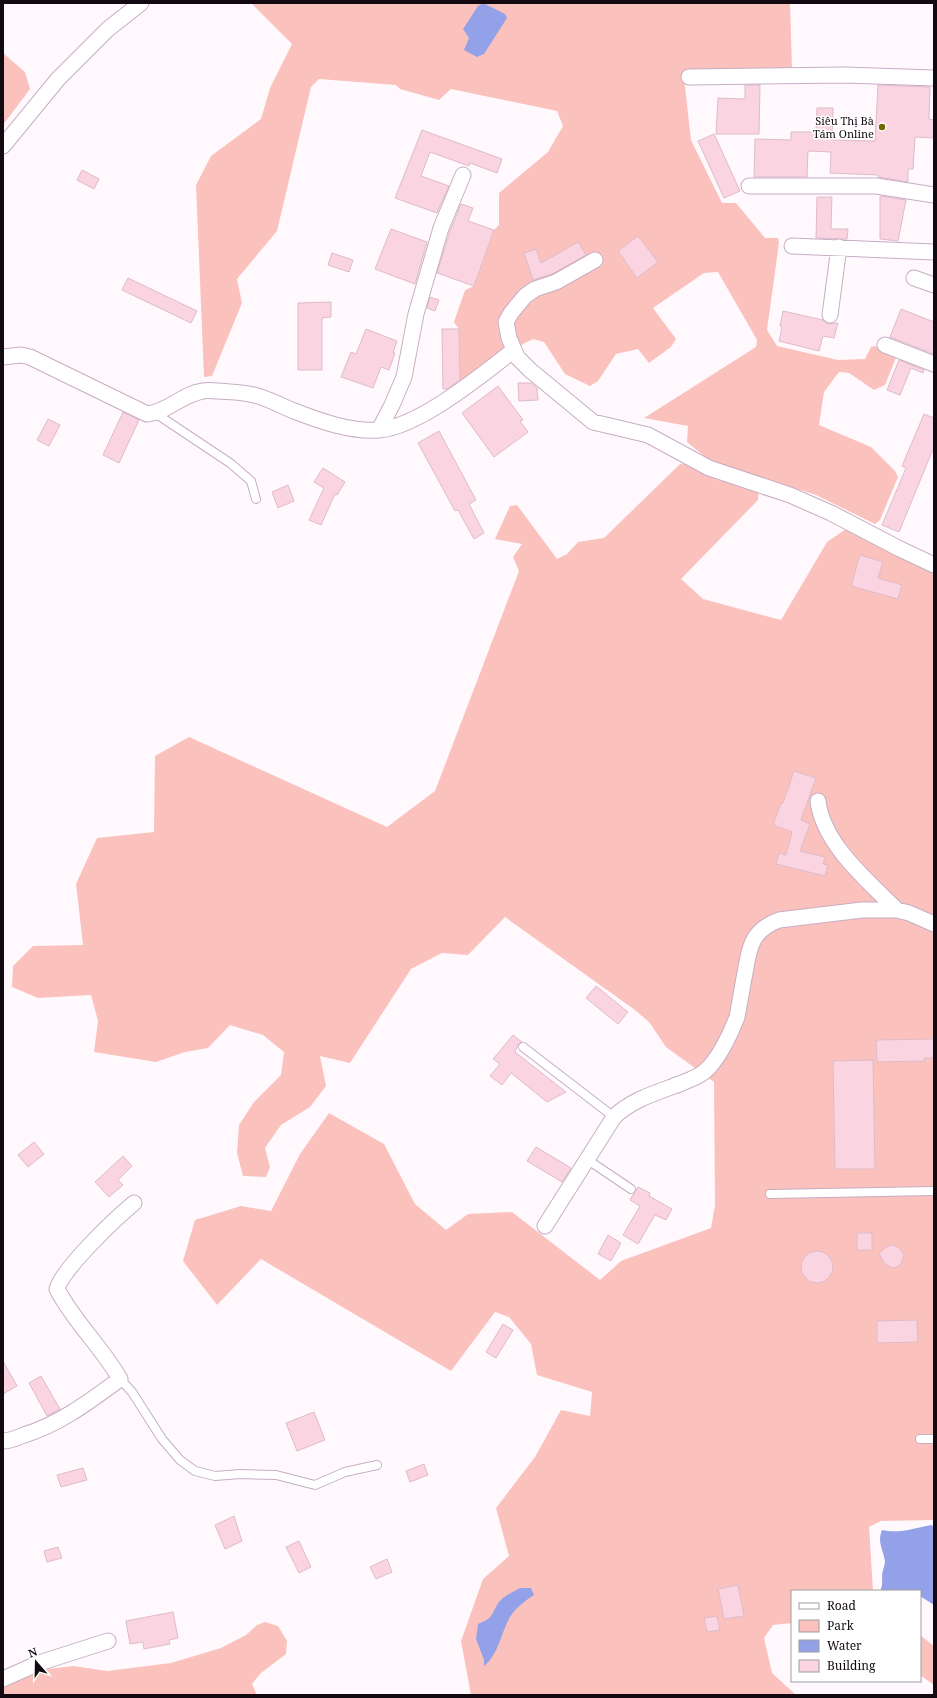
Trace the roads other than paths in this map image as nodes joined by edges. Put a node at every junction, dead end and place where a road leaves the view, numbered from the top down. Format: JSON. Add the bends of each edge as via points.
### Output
{"nodes":[{"id":1,"x":141,"y":3,"type":"edge"},
{"id":2,"x":689,"y":77,"type":"dead end"},
{"id":3,"x":934,"y":78,"type":"edge"},
{"id":4,"x":3,"y":146,"type":"edge"},
{"id":5,"x":463,"y":175,"type":"dead end"},
{"id":6,"x":749,"y":186,"type":"dead end"},
{"id":7,"x":934,"y":195,"type":"edge"},
{"id":8,"x":792,"y":246,"type":"dead end"},
{"id":9,"x":839,"y":247,"type":"junction"},
{"id":10,"x":934,"y":252,"type":"edge"},
{"id":11,"x":595,"y":260,"type":"dead end"},
{"id":12,"x":914,"y":278,"type":"dead end"},
{"id":13,"x":934,"y":285,"type":"edge"},
{"id":14,"x":830,"y":315,"type":"dead end"},
{"id":15,"x":884,"y":345,"type":"dead end"},
{"id":16,"x":514,"y":350,"type":"junction"},
{"id":17,"x":3,"y":357,"type":"edge"},
{"id":18,"x":934,"y":364,"type":"edge"},
{"id":19,"x":155,"y":413,"type":"junction"},
{"id":20,"x":379,"y":430,"type":"junction"},
{"id":21,"x":256,"y":499,"type":"dead end"},
{"id":22,"x":934,"y":565,"type":"edge"},
{"id":23,"x":818,"y":801,"type":"dead end"},
{"id":24,"x":897,"y":910,"type":"junction"},
{"id":25,"x":934,"y":924,"type":"edge"},
{"id":26,"x":523,"y":1048,"type":"dead end"},
{"id":27,"x":614,"y":1118,"type":"junction"},
{"id":28,"x":588,"y":1160,"type":"junction"},
{"id":29,"x":630,"y":1189,"type":"dead end"},
{"id":30,"x":934,"y":1190,"type":"edge"},
{"id":31,"x":770,"y":1194,"type":"dead end"},
{"id":32,"x":134,"y":1203,"type":"dead end"},
{"id":33,"x":545,"y":1226,"type":"dead end"},
{"id":34,"x":120,"y":1379,"type":"junction"},
{"id":35,"x":920,"y":1439,"type":"dead end"},
{"id":36,"x":934,"y":1439,"type":"edge"},
{"id":37,"x":3,"y":1441,"type":"edge"},
{"id":38,"x":377,"y":1465,"type":"dead end"},
{"id":39,"x":108,"y":1641,"type":"dead end"},
{"id":40,"x":3,"y":1679,"type":"edge"}],
"edges":[{"from":1,"to":4,"type":"street","via":[[108,29],[58,79]]},
{"from":2,"to":3,"type":"street","via":[[845,75]]},
{"from":5,"to":20,"type":"street","via":[[441,228],[428,271],[416,314],[404,377]]},
{"from":6,"to":7,"type":"street","via":[[876,186]]},
{"from":8,"to":9,"type":"street"},
{"from":9,"to":10,"type":"street"},
{"from":9,"to":14,"type":"street"},
{"from":11,"to":16,"type":"street","via":[[525,296],[510,313],[506,322]]},
{"from":12,"to":13,"type":"street"},
{"from":15,"to":18,"type":"street"},
{"from":16,"to":20,"type":"street","via":[[457,393],[418,417]]},
{"from":16,"to":22,"type":"street","via":[[517,357],[530,370],[593,422],[648,435],[709,468],[790,495]]},
{"from":17,"to":19,"type":"street","via":[[30,357],[147,414]]},
{"from":19,"to":20,"type":"street","via":[[203,391],[232,392],[255,395],[330,424]]},
{"from":19,"to":21,"type":"lane","via":[[230,463],[251,481]]},
{"from":23,"to":24,"type":"street","via":[[824,826],[832,839]]},
{"from":24,"to":25,"type":"street"},
{"from":24,"to":27,"type":"street","via":[[862,910],[779,920],[766,926],[749,948],[737,1017],[713,1063],[704,1072],[622,1109]]},
{"from":26,"to":27,"type":"lane"},
{"from":27,"to":28,"type":"street"},
{"from":28,"to":29,"type":"lane"},
{"from":28,"to":33,"type":"street"},
{"from":30,"to":31,"type":"lane"},
{"from":32,"to":34,"type":"street","via":[[85,1250],[57,1289]]},
{"from":34,"to":37,"type":"street","via":[[60,1420],[38,1431]]},
{"from":34,"to":38,"type":"lane","via":[[132,1392],[162,1439],[180,1460],[195,1472],[215,1476],[276,1475],[315,1485],[345,1472]]},
{"from":35,"to":36,"type":"lane"},
{"from":39,"to":40,"type":"street","via":[[39,1662]]}]}
